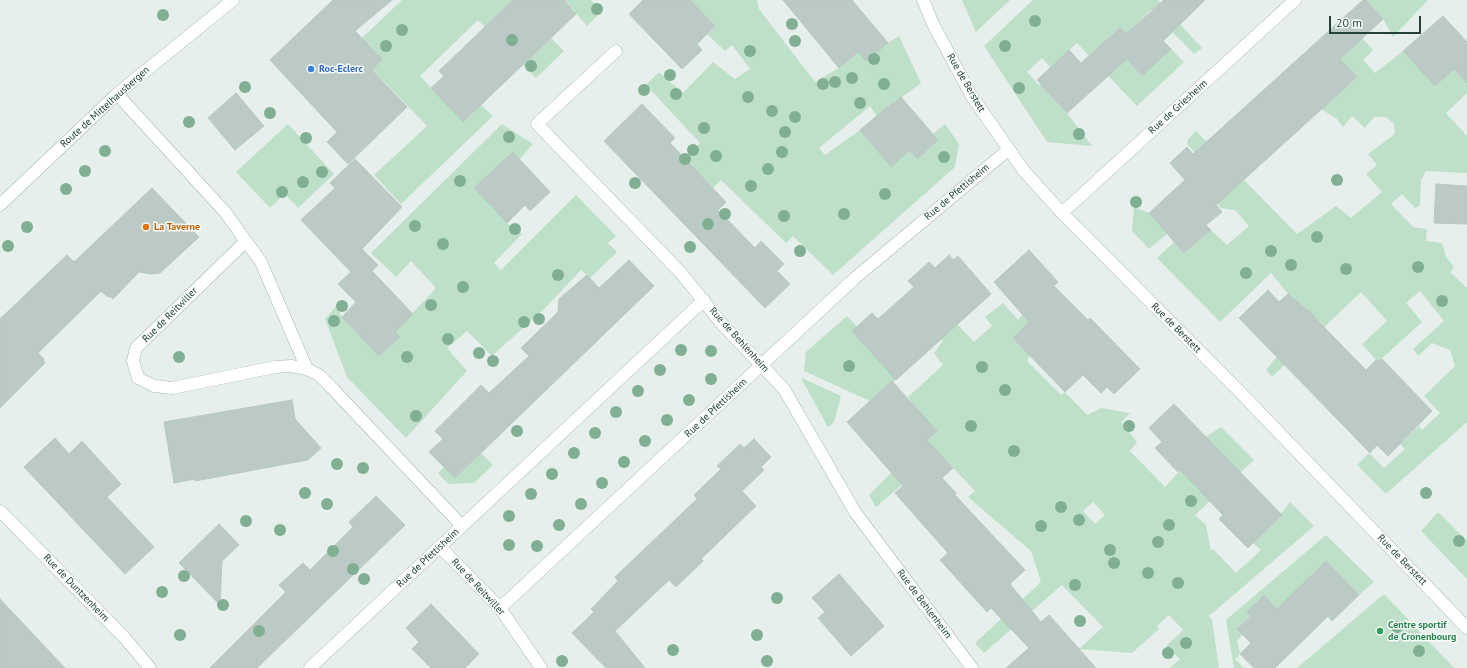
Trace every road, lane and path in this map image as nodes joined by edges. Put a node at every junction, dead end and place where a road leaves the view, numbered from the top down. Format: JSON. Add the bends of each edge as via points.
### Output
{"nodes":[{"id":1,"x":233,"y":0,"type":"edge"},
{"id":2,"x":923,"y":0,"type":"edge"},
{"id":3,"x":1295,"y":0,"type":"edge"},
{"id":4,"x":616,"y":51,"type":"dead end"},
{"id":5,"x":117,"y":94,"type":"junction"},
{"id":6,"x":1008,"y":150,"type":"junction"},
{"id":7,"x":0,"y":205,"type":"edge"},
{"id":8,"x":1062,"y":213,"type":"junction"},
{"id":9,"x":246,"y":240,"type":"junction"},
{"id":10,"x":704,"y":300,"type":"junction"},
{"id":11,"x":762,"y":366,"type":"junction"},
{"id":12,"x":307,"y":369,"type":"junction"},
{"id":13,"x":0,"y":511,"type":"edge"},
{"id":14,"x":462,"y":526,"type":"junction"},
{"id":15,"x":440,"y":547,"type":"junction"},
{"id":16,"x":500,"y":608,"type":"junction"},
{"id":17,"x":1467,"y":628,"type":"edge"},
{"id":18,"x":150,"y":668,"type":"edge"},
{"id":19,"x":310,"y":668,"type":"edge"},
{"id":20,"x":541,"y":668,"type":"edge"},
{"id":21,"x":972,"y":668,"type":"edge"}],
"edges":[{"from":1,"to":5,"type":"street","name":"Route de Mittelhausbergen"},
{"from":2,"to":6,"type":"street","name":"Rue de Berstett","via":[[971,95]]},
{"from":3,"to":8,"type":"street","name":"Rue de Griesheim"},
{"from":4,"to":10,"type":"street","name":"Rue de Behlenheim","via":[[536,124],[681,273]]},
{"from":5,"to":7,"type":"street","name":"Route de Mittelhausbergen"},
{"from":5,"to":9,"type":"street","via":[[224,212]]},
{"from":6,"to":8,"type":"street","name":"Rue de Berstett"},
{"from":6,"to":11,"type":"street","name":"Rue de Pfettisheim","via":[[855,278]]},
{"from":8,"to":17,"type":"street","name":"Rue de Berstett","via":[[1241,393]]},
{"from":9,"to":12,"type":"street","via":[[261,262]]},
{"from":9,"to":12,"type":"street","name":"Rue de Reitwiller","via":[[136,348],[133,361],[138,378],[154,386],[172,388],[275,367]]},
{"from":10,"to":11,"type":"street","name":"Rue de Behlenheim","via":[[722,324]]},
{"from":10,"to":14,"type":"street","name":"Rue de Pfettisheim"},
{"from":11,"to":16,"type":"street","name":"Rue de Pfettisheim"},
{"from":11,"to":21,"type":"street","name":"Rue de Behlenheim","via":[[792,401],[855,512]]},
{"from":12,"to":14,"type":"street","name":"Rue de Reitwiller","via":[[332,388]]},
{"from":13,"to":18,"type":"street","name":"Rue de Duntzenheim","via":[[124,637]]},
{"from":14,"to":15,"type":"street","name":"Rue de Pfettisheim"},
{"from":15,"to":16,"type":"street","name":"Rue de Reitwiller"},
{"from":15,"to":19,"type":"street","name":"Rue de Pfettisheim"},
{"from":16,"to":20,"type":"street","name":"Rue de Reitwiller"}]}
